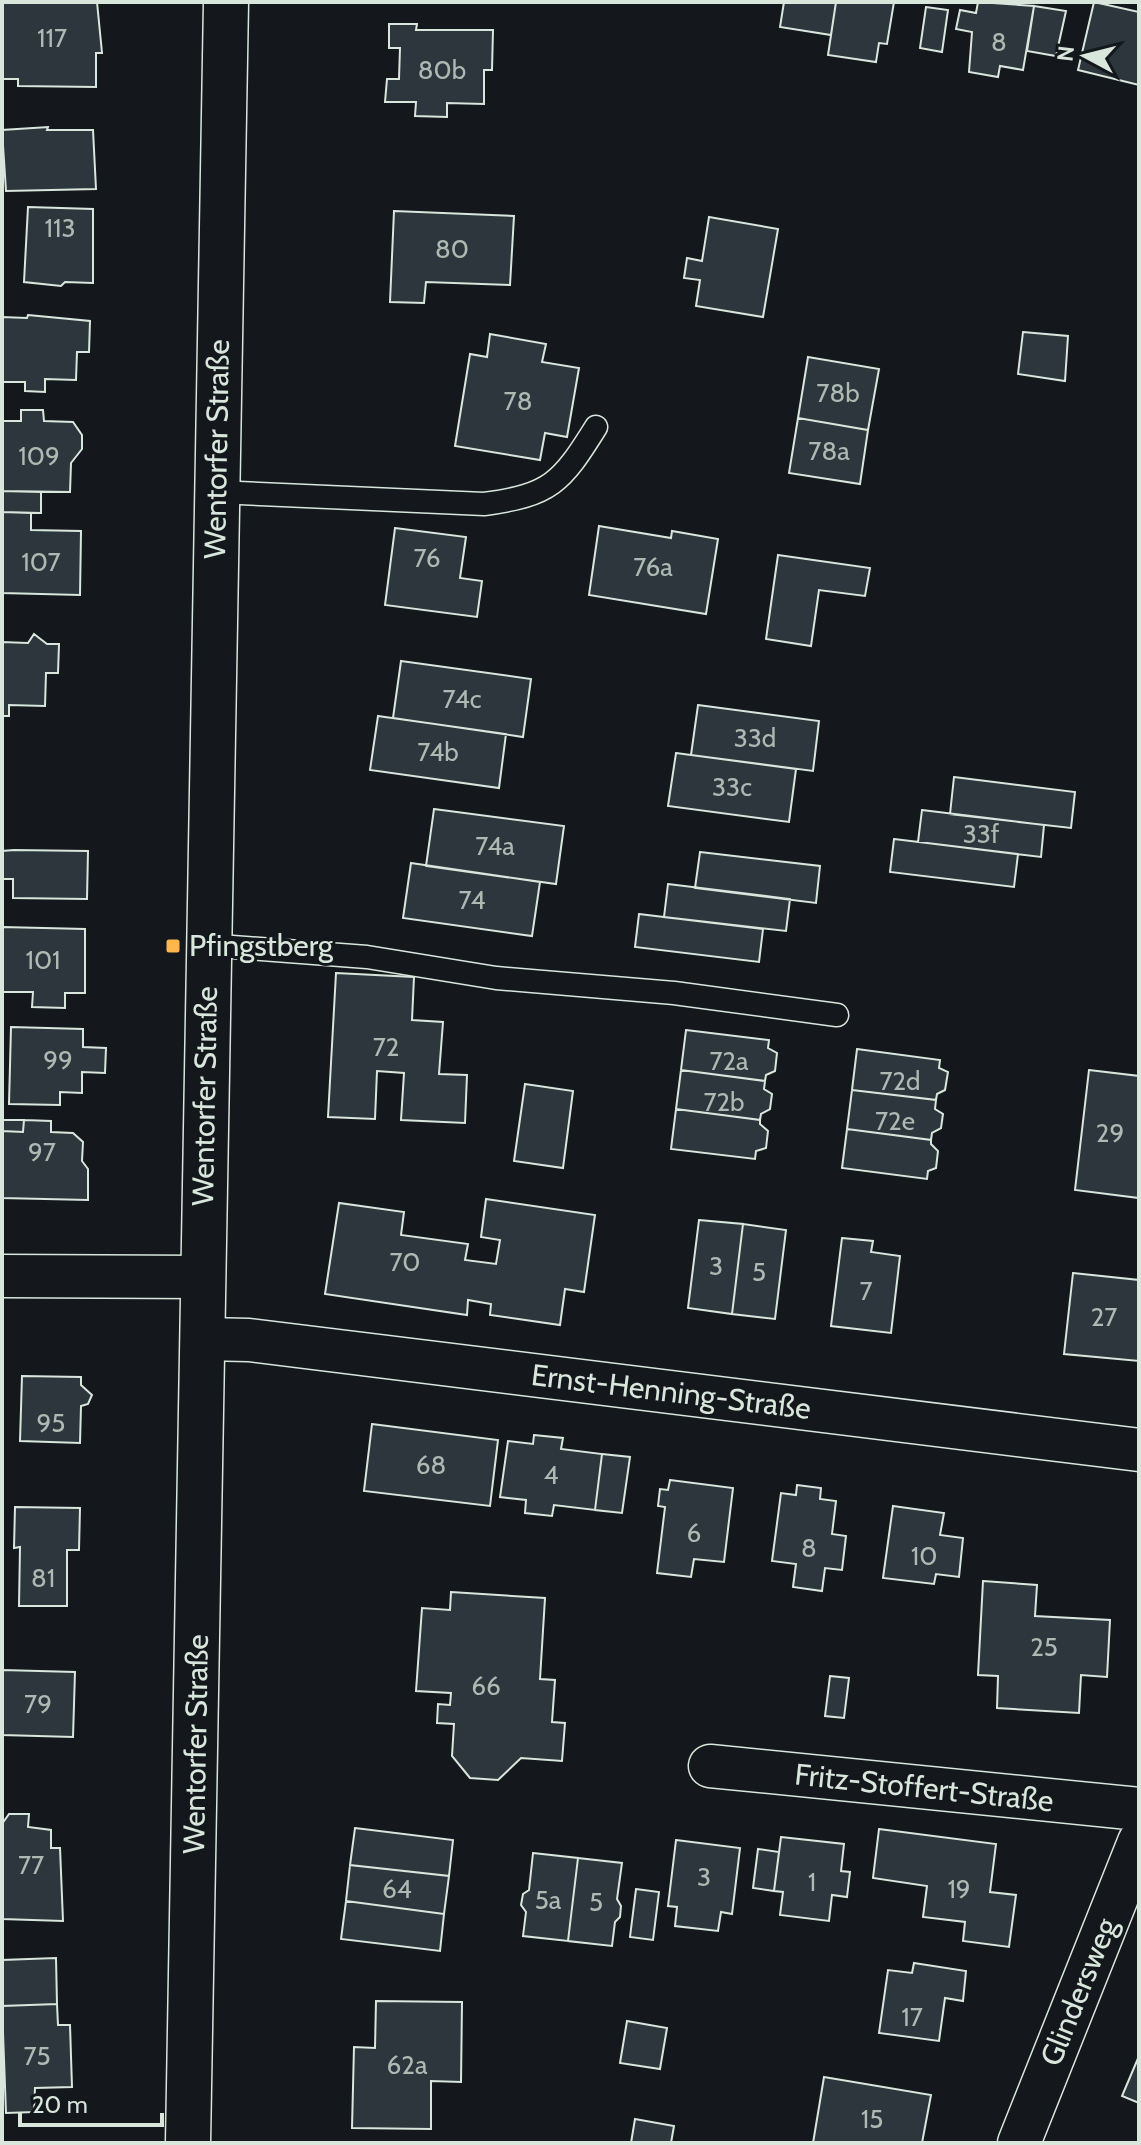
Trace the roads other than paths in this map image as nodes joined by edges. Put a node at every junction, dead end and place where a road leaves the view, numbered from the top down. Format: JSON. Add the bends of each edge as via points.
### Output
{"nodes":[{"id":1,"x":226,"y":2,"type":"edge"},
{"id":2,"x":596,"y":427,"type":"dead end"},
{"id":3,"x":216,"y":492,"type":"junction"},
{"id":4,"x":206,"y":945,"type":"junction"},
{"id":5,"x":837,"y":1015,"type":"dead end"},
{"id":6,"x":2,"y":1276,"type":"edge"},
{"id":7,"x":203,"y":1277,"type":"junction"},
{"id":8,"x":203,"y":1339,"type":"junction"},
{"id":9,"x":1139,"y":1450,"type":"edge"},
{"id":10,"x":710,"y":1766,"type":"dead end"},
{"id":11,"x":1139,"y":1809,"type":"edge"},
{"id":12,"x":1139,"y":1842,"type":"edge"},
{"id":13,"x":188,"y":2143,"type":"edge"},
{"id":14,"x":1019,"y":2143,"type":"edge"}],
"edges":[{"from":1,"to":3,"type":"main road","name":"Wentorfer Straße"},
{"from":2,"to":3,"type":"lane","via":[[567,474],[524,498],[484,504]]},
{"from":3,"to":4,"type":"main road","name":"Wentorfer Straße"},
{"from":4,"to":5,"type":"lane","via":[[367,957],[458,974],[674,993]]},
{"from":4,"to":7,"type":"main road","name":"Wentorfer Straße"},
{"from":6,"to":7,"type":"street"},
{"from":7,"to":8,"type":"main road","name":"Wentorfer Straße"},
{"from":8,"to":9,"type":"street","name":"Ernst-Henning-Straße","via":[[249,1340]]},
{"from":8,"to":13,"type":"main road","name":"Wentorfer Straße"},
{"from":10,"to":11,"type":"street","name":"Fritz-Stoffert-Straße"},
{"from":12,"to":14,"type":"street","name":"Glindersweg"}]}
